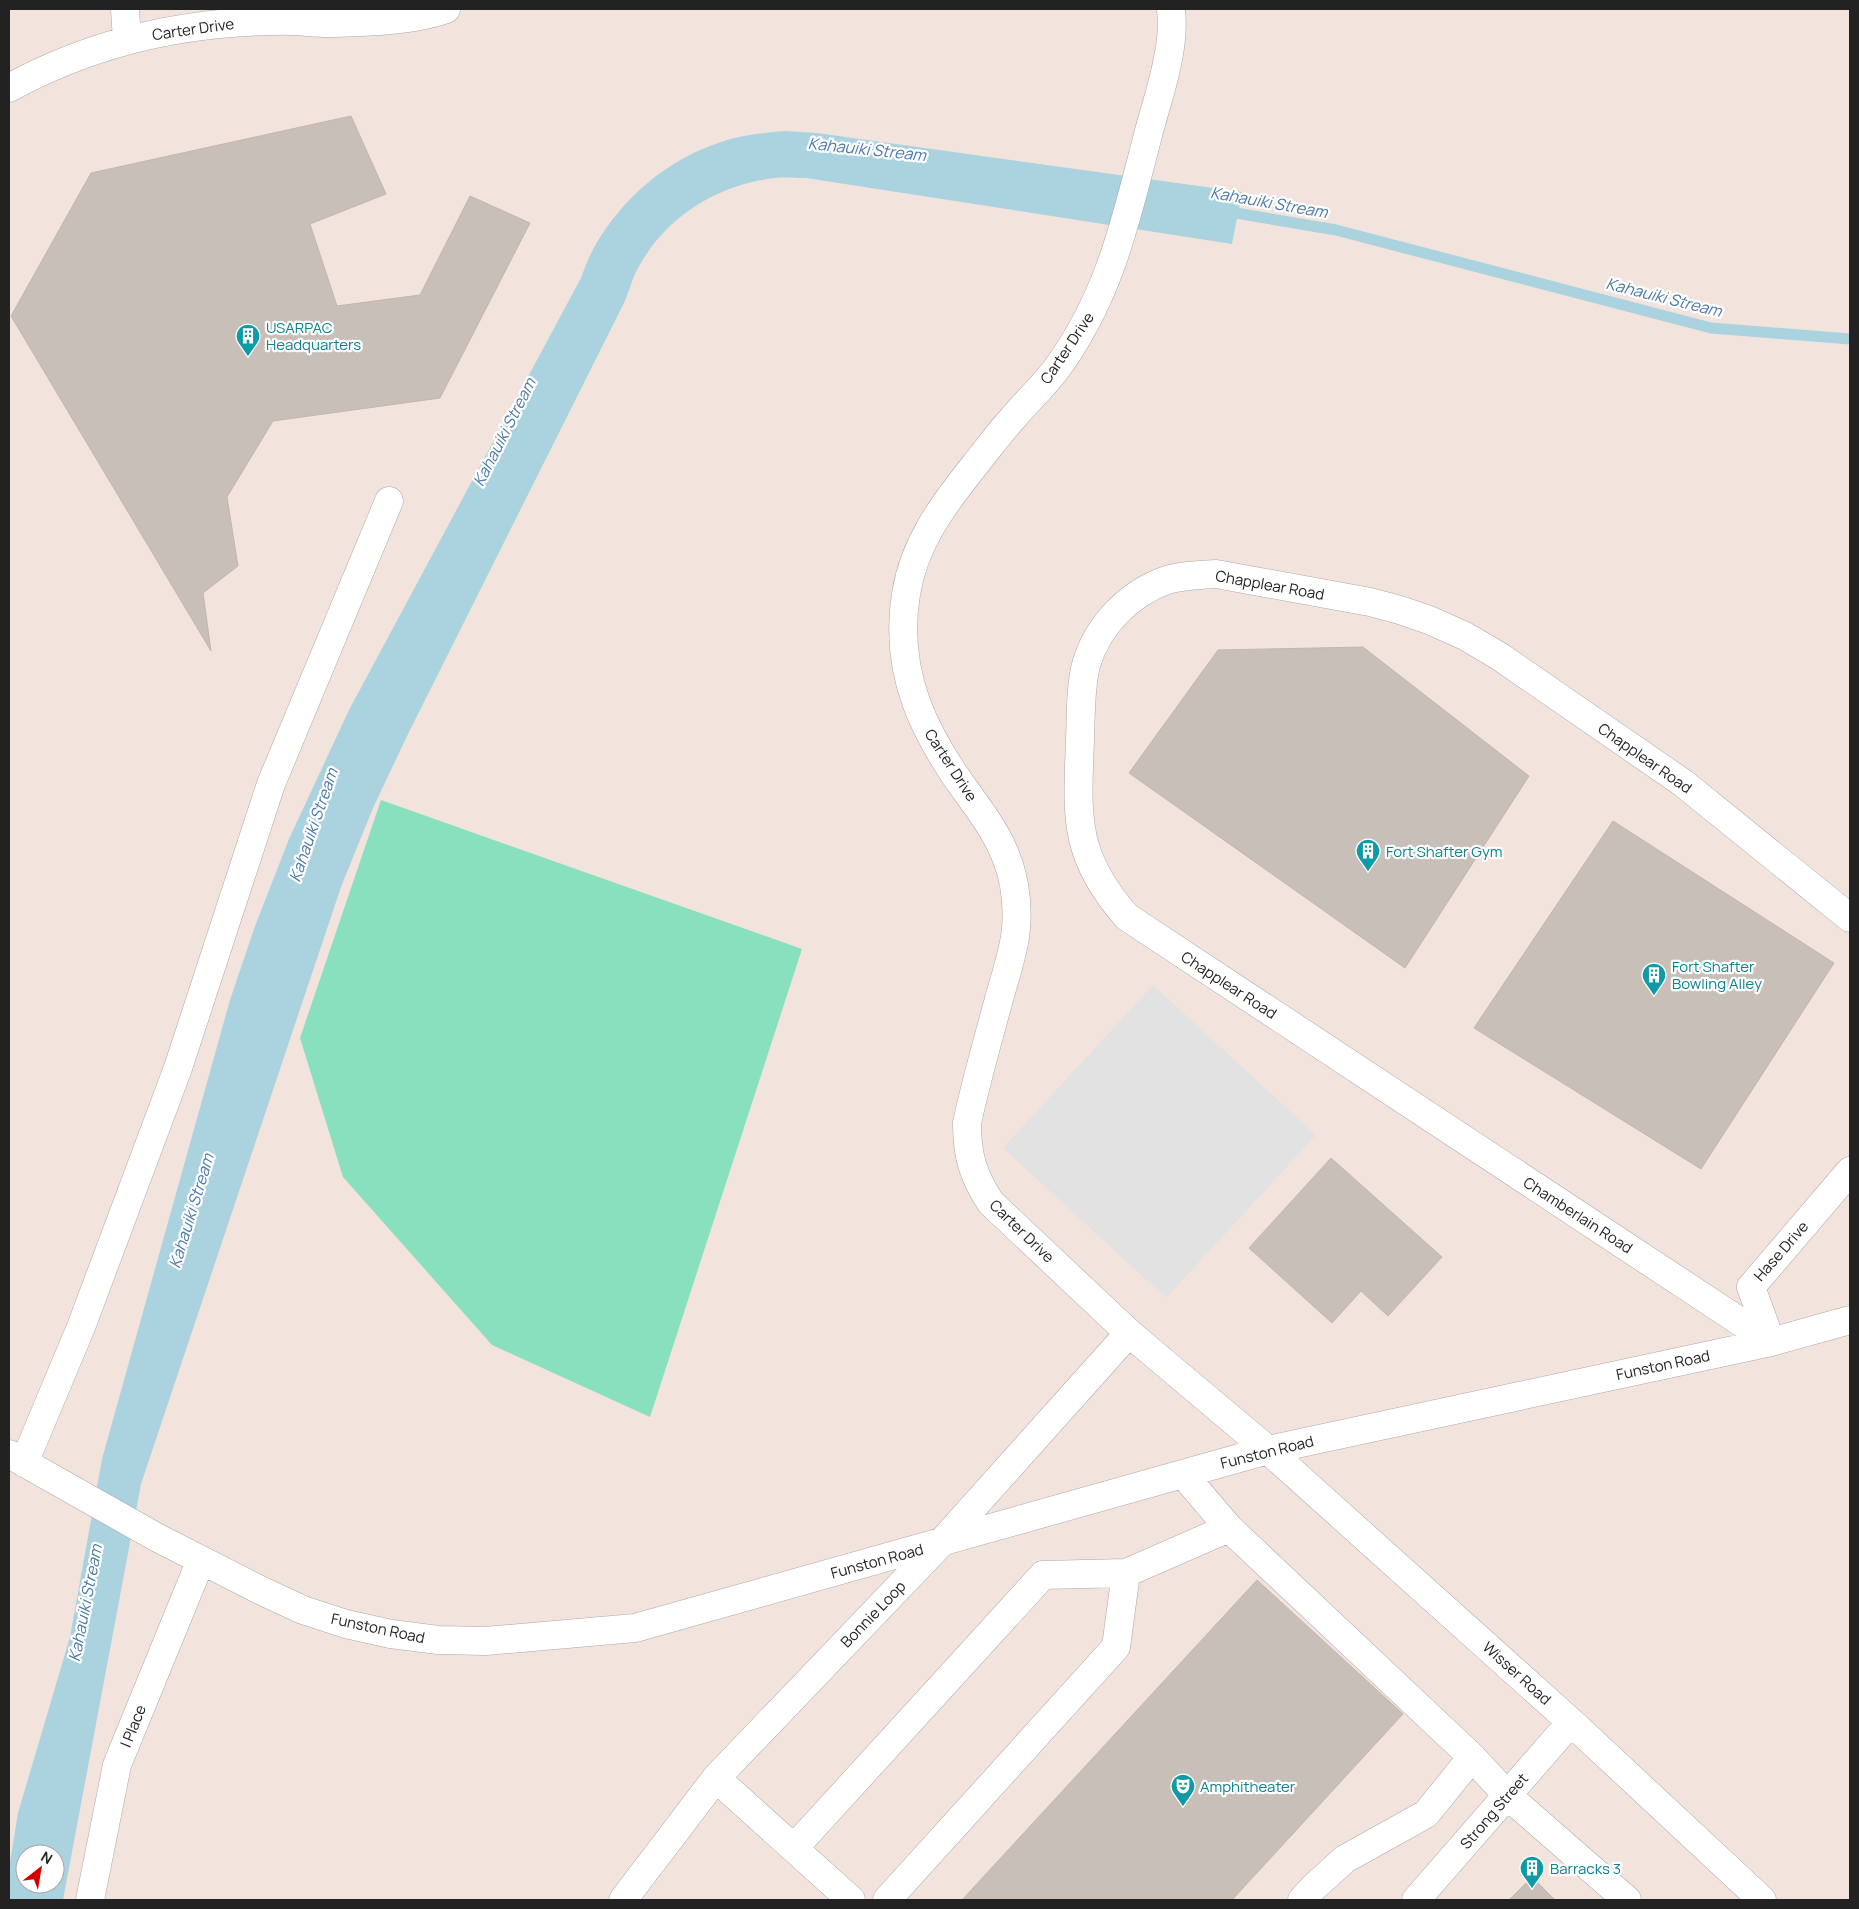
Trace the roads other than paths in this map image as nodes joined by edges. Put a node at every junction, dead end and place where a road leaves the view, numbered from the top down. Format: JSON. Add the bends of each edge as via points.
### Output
{"nodes":[{"id":1,"x":125,"y":9,"type":"edge"},
{"id":2,"x":446,"y":9,"type":"edge"},
{"id":3,"x":1172,"y":9,"type":"edge"},
{"id":4,"x":127,"y":40,"type":"junction"},
{"id":5,"x":9,"y":88,"type":"edge"},
{"id":6,"x":388,"y":501,"type":"dead end"},
{"id":7,"x":1850,"y":918,"type":"edge"},
{"id":8,"x":1384,"y":1087,"type":"joint"},
{"id":9,"x":1850,"y":1171,"type":"edge"},
{"id":10,"x":1850,"y":1320,"type":"edge"},
{"id":11,"x":1129,"y":1333,"type":"junction"},
{"id":12,"x":1771,"y":1342,"type":"junction"},
{"id":13,"x":1268,"y":1450,"type":"junction"},
{"id":14,"x":16,"y":1459,"type":"edge"},
{"id":15,"x":1182,"y":1474,"type":"junction"},
{"id":16,"x":1229,"y":1528,"type":"junction"},
{"id":17,"x":941,"y":1543,"type":"junction"},
{"id":18,"x":201,"y":1560,"type":"junction"},
{"id":19,"x":1126,"y":1573,"type":"junction"},
{"id":20,"x":1571,"y":1722,"type":"junction"},
{"id":21,"x":1472,"y":1758,"type":"junction"},
{"id":22,"x":716,"y":1778,"type":"junction"},
{"id":23,"x":1508,"y":1796,"type":"junction"},
{"id":24,"x":794,"y":1848,"type":"junction"},
{"id":25,"x":90,"y":1900,"type":"edge"},
{"id":26,"x":623,"y":1900,"type":"edge"},
{"id":27,"x":851,"y":1900,"type":"edge"},
{"id":28,"x":887,"y":1900,"type":"edge"},
{"id":29,"x":1302,"y":1900,"type":"edge"},
{"id":30,"x":1416,"y":1900,"type":"edge"},
{"id":31,"x":1626,"y":1900,"type":"edge"},
{"id":32,"x":1762,"y":1900,"type":"edge"}],
"edges":[{"from":1,"to":4,"type":"street"},
{"from":2,"to":4,"type":"street","name":"Carter Drive","via":[[413,17],[347,22],[278,20],[227,23]]},
{"from":3,"to":11,"type":"street","name":"Carter Drive","via":[[1171,39],[1110,271],[1094,307],[1057,368],[1013,417],[942,507],[926,534],[913,563],[903,626],[904,655],[918,712],[932,740],[999,838],[1014,884],[1017,934],[967,1124],[971,1164],[979,1185],[992,1203]]},
{"from":4,"to":5,"type":"street","name":"Carter Drive","via":[[76,57]]},
{"from":6,"to":14,"type":"street","via":[[271,784],[178,1068],[81,1327]]},
{"from":7,"to":8,"type":"street","name":"Chapplear Road","via":[[1683,783],[1465,636],[1393,608],[1216,574],[1176,578],[1146,590],[1109,621],[1086,664],[1082,688],[1078,801],[1079,825],[1094,871],[1108,896],[1127,917]]},
{"from":8,"to":12,"type":"street","name":"Chamberlain Road"},
{"from":9,"to":12,"type":"street","name":"Hase Drive","via":[[1751,1287]]},
{"from":10,"to":12,"type":"street","name":"Funston Road"},
{"from":11,"to":13,"type":"street","name":"Carter Drive"},
{"from":11,"to":17,"type":"street","name":"Bonnie Loop"},
{"from":12,"to":13,"type":"street","name":"Funston Road"},
{"from":13,"to":15,"type":"street","name":"Funston Road"},
{"from":13,"to":20,"type":"street","name":"Wisser Road"},
{"from":14,"to":18,"type":"street","name":"Funston Road"},
{"from":15,"to":16,"type":"street"},
{"from":15,"to":17,"type":"street","name":"Funston Road"},
{"from":16,"to":19,"type":"street"},
{"from":16,"to":21,"type":"street"},
{"from":17,"to":18,"type":"street","name":"Funston Road","via":[[635,1628],[486,1641],[438,1640],[346,1624],[262,1592]]},
{"from":17,"to":22,"type":"street","name":"Bonnie Loop"},
{"from":18,"to":25,"type":"street","name":"I Place","via":[[117,1765]]},
{"from":19,"to":24,"type":"street","via":[[1043,1575]]},
{"from":19,"to":28,"type":"street","via":[[1116,1648]]},
{"from":20,"to":23,"type":"street","name":"Strong Street"},
{"from":20,"to":32,"type":"street","name":"Wisser Road"},
{"from":21,"to":23,"type":"street"},
{"from":21,"to":29,"type":"street","via":[[1426,1814],[1345,1859]]},
{"from":22,"to":24,"type":"street"},
{"from":22,"to":26,"type":"street","name":"Bonnie Loop"},
{"from":23,"to":30,"type":"street","name":"Strong Street"},
{"from":23,"to":31,"type":"street"},
{"from":24,"to":27,"type":"street"}]}
